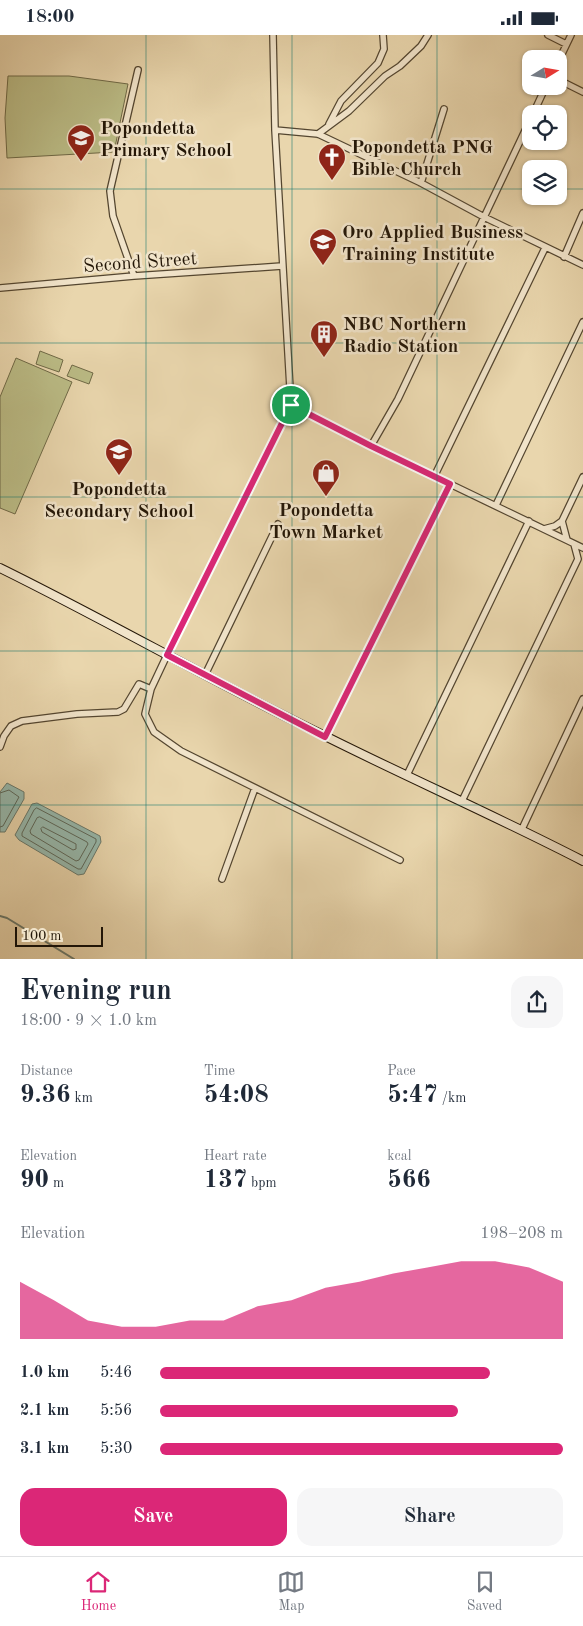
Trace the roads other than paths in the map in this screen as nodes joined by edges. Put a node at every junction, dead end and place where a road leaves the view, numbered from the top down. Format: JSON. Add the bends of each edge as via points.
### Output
{"nodes":[{"id":1,"x":273,"y":35,"type":"edge"},
{"id":2,"x":383,"y":35,"type":"edge"},
{"id":3,"x":428,"y":35,"type":"edge"},
{"id":4,"x":548,"y":35,"type":"edge"},
{"id":5,"x":571,"y":35,"type":"edge"},
{"id":6,"x":566,"y":44,"type":"junction"},
{"id":7,"x":563,"y":50,"type":"edge"},
{"id":8,"x":138,"y":70,"type":"dead end"},
{"id":9,"x":568,"y":84,"type":"edge"},
{"id":10,"x":583,"y":92,"type":"edge"},
{"id":11,"x":444,"y":109,"type":"dead end"},
{"id":12,"x":328,"y":126,"type":"junction"},
{"id":13,"x":275,"y":130,"type":"junction"},
{"id":14,"x":318,"y":135,"type":"junction"},
{"id":15,"x":522,"y":137,"type":"edge"},
{"id":16,"x":421,"y":183,"type":"junction"},
{"id":17,"x":583,"y":213,"type":"edge"},
{"id":18,"x":484,"y":217,"type":"junction"},
{"id":19,"x":545,"y":248,"type":"junction"},
{"id":20,"x":564,"y":257,"type":"junction"},
{"id":21,"x":583,"y":265,"type":"edge"},
{"id":22,"x":282,"y":266,"type":"junction"},
{"id":23,"x":134,"y":276,"type":"junction"},
{"id":24,"x":0,"y":288,"type":"edge"},
{"id":25,"x":583,"y":322,"type":"edge"},
{"id":26,"x":291,"y":405,"type":"junction"},
{"id":27,"x":371,"y":446,"type":"junction"},
{"id":28,"x":434,"y":477,"type":"junction"},
{"id":29,"x":583,"y":477,"type":"edge"},
{"id":30,"x":450,"y":484,"type":"junction"},
{"id":31,"x":496,"y":505,"type":"junction"},
{"id":32,"x":529,"y":521,"type":"junction"},
{"id":33,"x":562,"y":521,"type":"junction"},
{"id":34,"x":278,"y":524,"type":"dead end"},
{"id":35,"x":544,"y":529,"type":"junction"},
{"id":36,"x":567,"y":540,"type":"junction"},
{"id":37,"x":574,"y":543,"type":"junction"},
{"id":38,"x":583,"y":548,"type":"edge"},
{"id":39,"x":581,"y":558,"type":"edge"},
{"id":40,"x":0,"y":568,"type":"edge"},
{"id":41,"x":167,"y":655,"type":"junction"},
{"id":42,"x":205,"y":675,"type":"junction"},
{"id":43,"x":152,"y":689,"type":"junction"},
{"id":44,"x":583,"y":699,"type":"edge"},
{"id":45,"x":325,"y":737,"type":"junction"},
{"id":46,"x":0,"y":747,"type":"edge"},
{"id":47,"x":407,"y":775,"type":"junction"},
{"id":48,"x":255,"y":788,"type":"junction"},
{"id":49,"x":462,"y":801,"type":"junction"},
{"id":50,"x":522,"y":829,"type":"junction"},
{"id":51,"x":400,"y":860,"type":"dead end"},
{"id":52,"x":583,"y":861,"type":"edge"},
{"id":53,"x":222,"y":879,"type":"dead end"}],
"edges":[{"from":1,"to":13,"type":"street"},
{"from":2,"to":12,"type":"street","via":[[384,49],[378,63],[341,101]]},
{"from":3,"to":12,"type":"street","via":[[400,66]]},
{"from":4,"to":6,"type":"street"},
{"from":5,"to":6,"type":"street"},
{"from":6,"to":7,"type":"street"},
{"from":8,"to":23,"type":"street","via":[[110,191],[113,216]]},
{"from":9,"to":10,"type":"street"},
{"from":11,"to":16,"type":"street"},
{"from":12,"to":14,"type":"street"},
{"from":13,"to":14,"type":"street"},
{"from":13,"to":22,"type":"street"},
{"from":14,"to":16,"type":"street"},
{"from":15,"to":18,"type":"street"},
{"from":16,"to":18,"type":"street"},
{"from":17,"to":20,"type":"street"},
{"from":18,"to":19,"type":"street"},
{"from":18,"to":27,"type":"street","via":[[398,399]]},
{"from":19,"to":20,"type":"street"},
{"from":19,"to":28,"type":"street"},
{"from":20,"to":21,"type":"street"},
{"from":22,"to":23,"type":"street","name":"Second Street"},
{"from":22,"to":26,"type":"street"},
{"from":23,"to":24,"type":"street","name":"Second Street"},
{"from":25,"to":31,"type":"street"},
{"from":26,"to":27,"type":"street"},
{"from":26,"to":41,"type":"street"},
{"from":27,"to":28,"type":"street"},
{"from":28,"to":30,"type":"street"},
{"from":29,"to":33,"type":"street"},
{"from":30,"to":31,"type":"street"},
{"from":30,"to":45,"type":"street"},
{"from":31,"to":32,"type":"street"},
{"from":32,"to":35,"type":"street"},
{"from":32,"to":47,"type":"street"},
{"from":33,"to":35,"type":"street"},
{"from":33,"to":36,"type":"street"},
{"from":34,"to":42,"type":"street"},
{"from":35,"to":36,"type":"street"},
{"from":36,"to":37,"type":"street"},
{"from":37,"to":38,"type":"street"},
{"from":37,"to":39,"type":"street"},
{"from":39,"to":49,"type":"street"},
{"from":40,"to":41,"type":"main road"},
{"from":41,"to":42,"type":"main road"},
{"from":41,"to":43,"type":"street"},
{"from":42,"to":45,"type":"main road"},
{"from":43,"to":46,"type":"street","via":[[139,684],[124,709],[118,711],[22,721],[11,726]]},
{"from":43,"to":48,"type":"street","via":[[145,714],[154,732],[181,751]]},
{"from":44,"to":50,"type":"street"},
{"from":45,"to":47,"type":"main road"},
{"from":47,"to":49,"type":"main road"},
{"from":48,"to":51,"type":"street"},
{"from":48,"to":53,"type":"street"},
{"from":49,"to":50,"type":"main road"},
{"from":50,"to":52,"type":"main road"}]}
